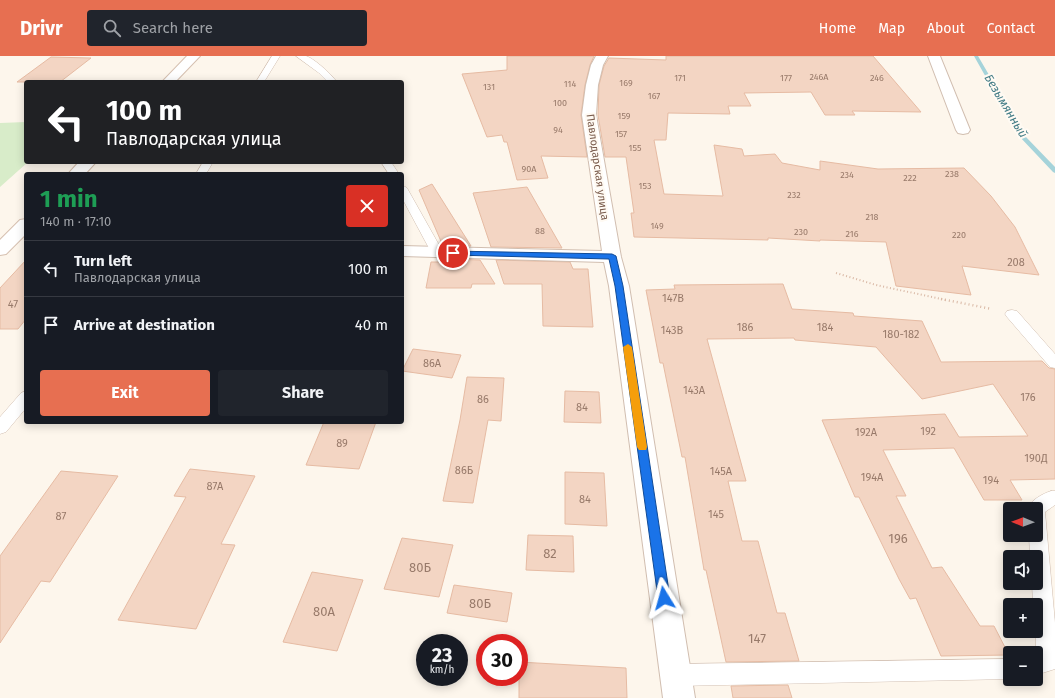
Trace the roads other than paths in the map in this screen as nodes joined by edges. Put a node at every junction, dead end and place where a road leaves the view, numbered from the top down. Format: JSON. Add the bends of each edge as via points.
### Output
{"nodes":[{"id":1,"x":194,"y":56,"type":"edge"},
{"id":2,"x":276,"y":56,"type":"edge"},
{"id":3,"x":300,"y":56,"type":"edge"},
{"id":4,"x":602,"y":56,"type":"edge"},
{"id":5,"x":934,"y":56,"type":"edge"},
{"id":6,"x":170,"y":80,"type":"edge"},
{"id":7,"x":261,"y":80,"type":"edge"},
{"id":8,"x":332,"y":80,"type":"edge"},
{"id":9,"x":963,"y":130,"type":"dead end"},
{"id":10,"x":86,"y":164,"type":"edge"},
{"id":11,"x":78,"y":172,"type":"edge"},
{"id":12,"x":404,"y":192,"type":"edge"},
{"id":13,"x":24,"y":228,"type":"edge"},
{"id":14,"x":19,"y":237,"type":"edge"},
{"id":15,"x":0,"y":250,"type":"edge"},
{"id":16,"x":404,"y":251,"type":"edge"},
{"id":17,"x":437,"y":252,"type":"junction"},
{"id":18,"x":612,"y":256,"type":"junction"},
{"id":19,"x":1012,"y":314,"type":"road end"},
{"id":20,"x":1055,"y":363,"type":"edge"},
{"id":21,"x":24,"y":399,"type":"edge"},
{"id":22,"x":0,"y":428,"type":"edge"},
{"id":23,"x":1055,"y":498,"type":"edge"},
{"id":24,"x":1043,"y":504,"type":"edge"},
{"id":25,"x":1038,"y":542,"type":"edge"},
{"id":26,"x":1043,"y":663,"type":"edge"},
{"id":27,"x":1003,"y":669,"type":"edge"},
{"id":28,"x":675,"y":675,"type":"junction"},
{"id":29,"x":679,"y":698,"type":"edge"}],
"edges":[{"from":1,"to":6,"type":"street"},
{"from":2,"to":7,"type":"lane"},
{"from":3,"to":8,"type":"lane"},
{"from":4,"to":18,"type":"street","name":"Павлодарская улица","via":[[592,85],[589,116]]},
{"from":5,"to":9,"type":"street"},
{"from":10,"to":11,"type":"street"},
{"from":12,"to":17,"type":"lane"},
{"from":13,"to":14,"type":"street"},
{"from":14,"to":15,"type":"street"},
{"from":16,"to":17,"type":"street"},
{"from":17,"to":18,"type":"street"},
{"from":18,"to":28,"type":"street","name":"Павлодарская улица","via":[[619,286]]},
{"from":19,"to":20,"type":"lane"},
{"from":21,"to":22,"type":"lane"},
{"from":23,"to":24,"type":"lane"},
{"from":25,"to":26,"type":"lane","via":[[1048,662]]},
{"from":27,"to":28,"type":"lane"},
{"from":28,"to":29,"type":"street","name":"Павлодарская улица"}]}
